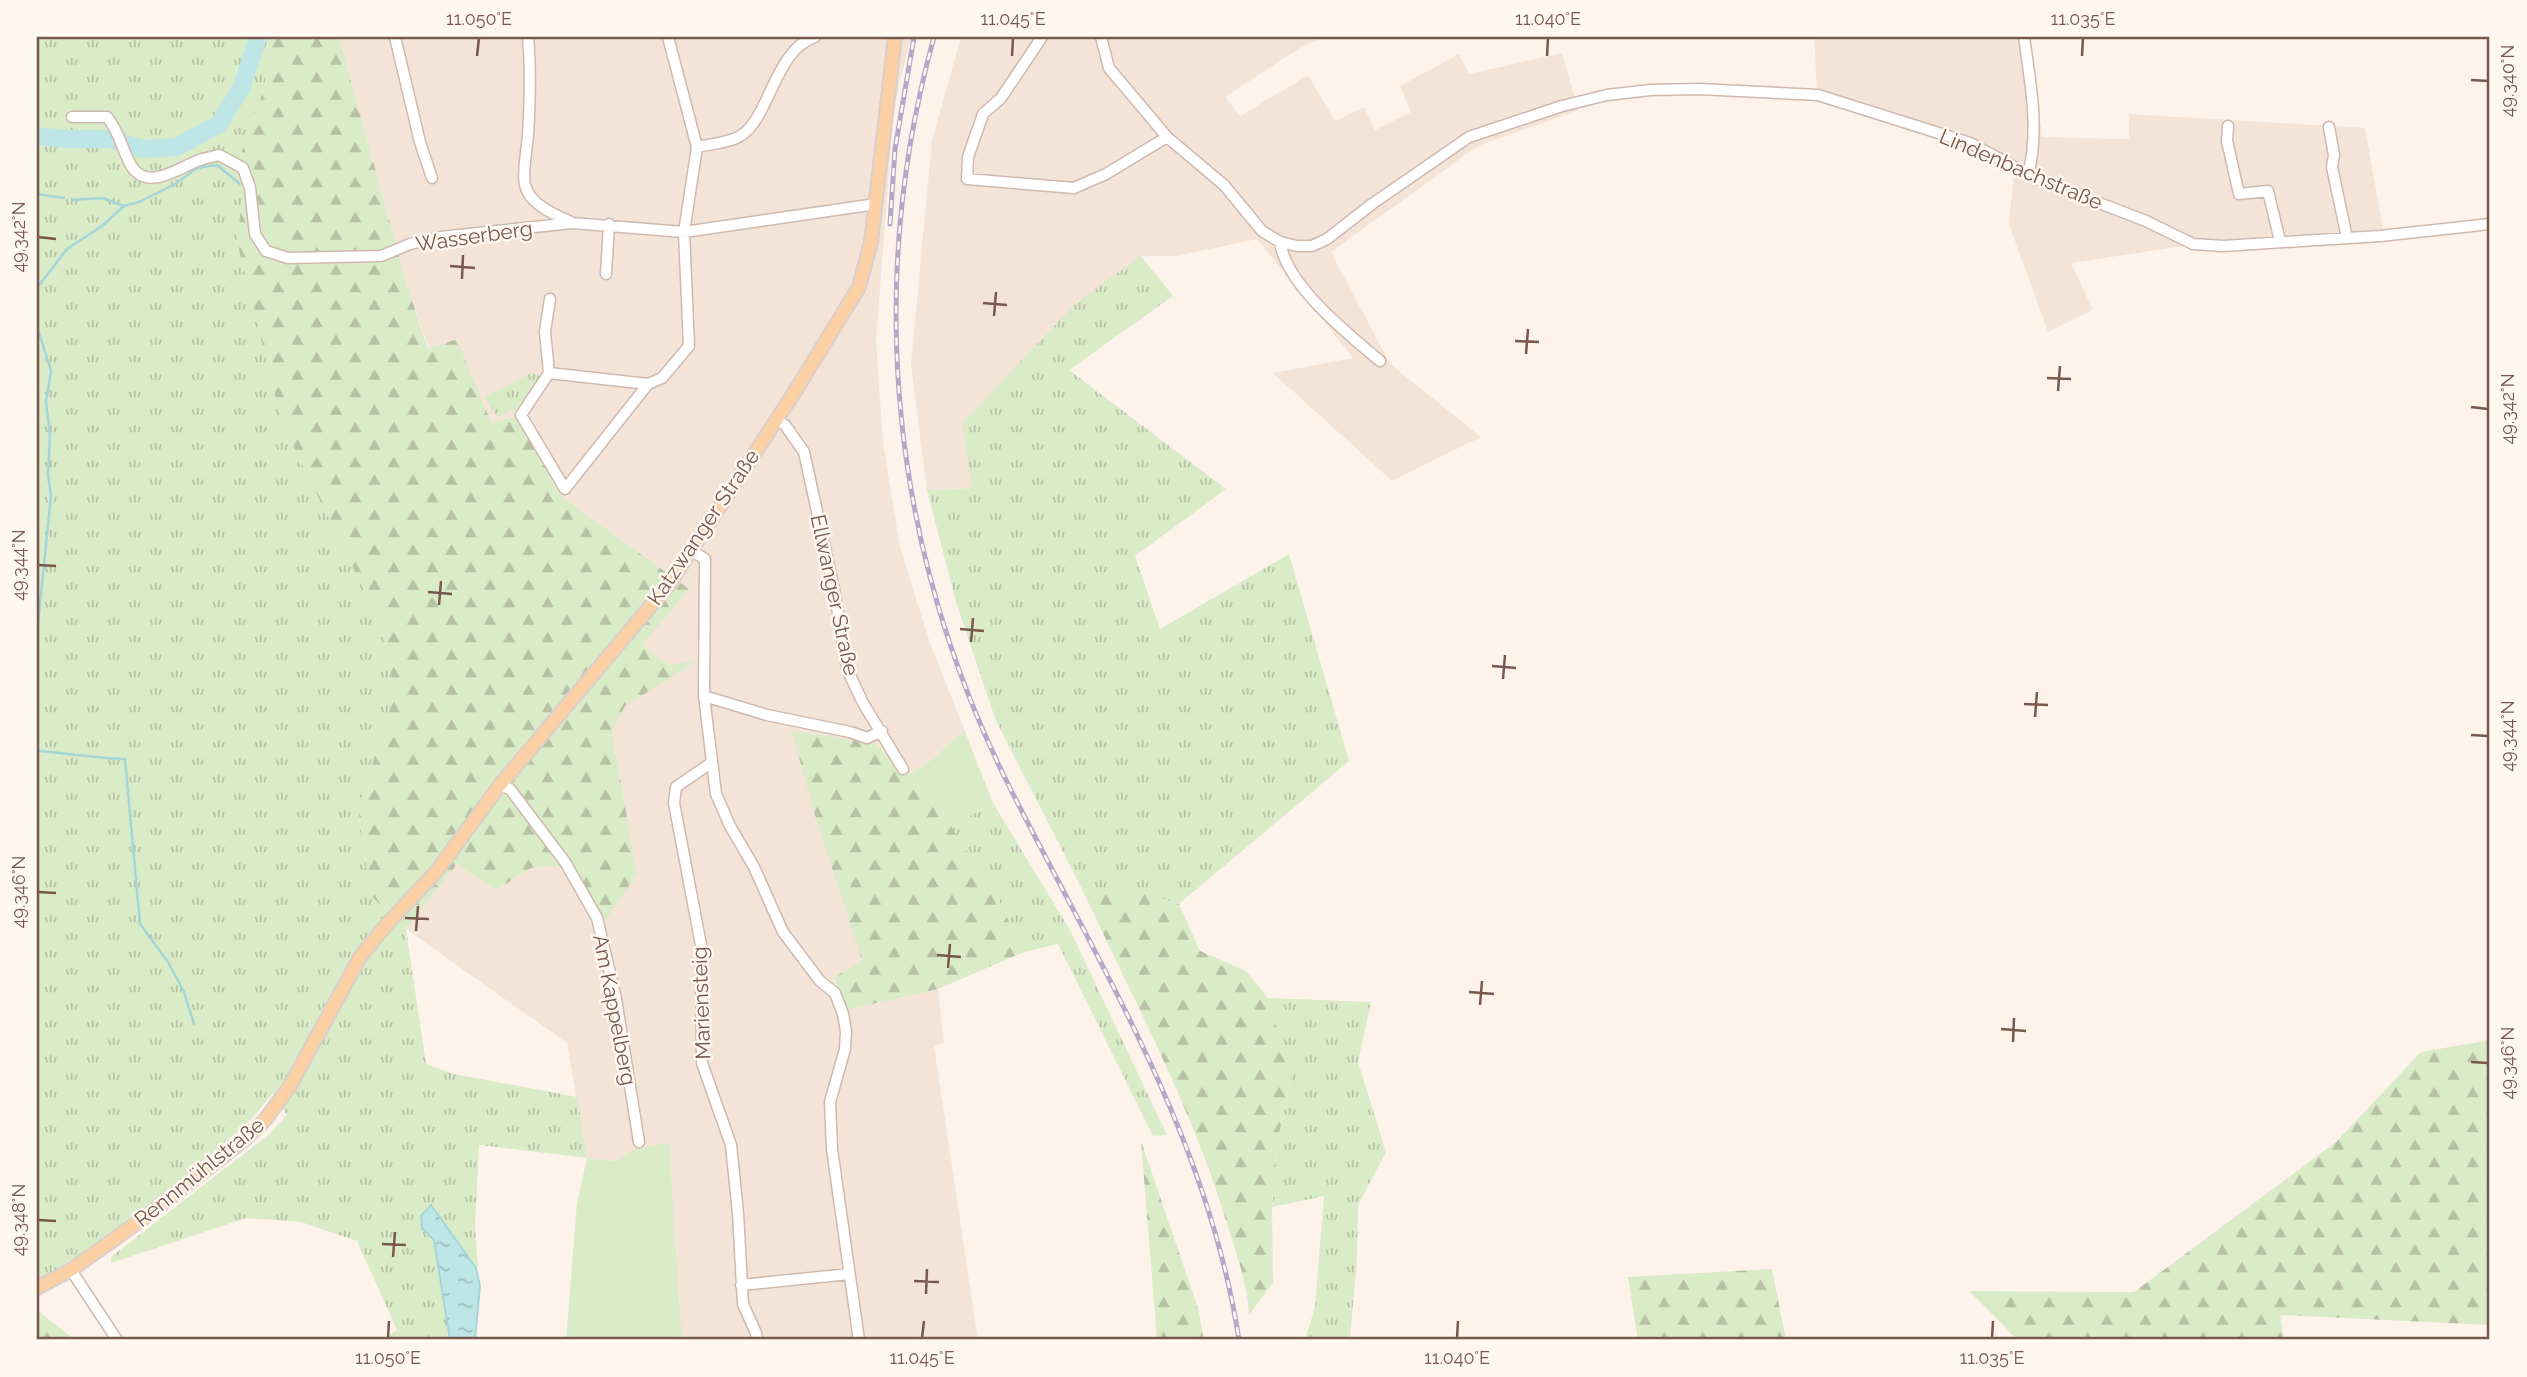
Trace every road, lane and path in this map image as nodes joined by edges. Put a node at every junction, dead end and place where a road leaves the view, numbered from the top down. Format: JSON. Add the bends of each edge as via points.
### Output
{"nodes":[{"id":1,"x":395,"y":37,"type":"edge"},
{"id":2,"x":528,"y":37,"type":"edge"},
{"id":3,"x":667,"y":37,"type":"edge"},
{"id":4,"x":815,"y":37,"type":"edge"},
{"id":5,"x":895,"y":37,"type":"edge"},
{"id":6,"x":1042,"y":37,"type":"edge"},
{"id":7,"x":1101,"y":37,"type":"edge"},
{"id":8,"x":2024,"y":37,"type":"edge"},
{"id":9,"x":72,"y":117,"type":"dead end"},
{"id":10,"x":2228,"y":126,"type":"dead end"},
{"id":11,"x":2329,"y":127,"type":"dead end"},
{"id":12,"x":1167,"y":138,"type":"junction"},
{"id":13,"x":697,"y":147,"type":"junction"},
{"id":14,"x":2028,"y":175,"type":"junction"},
{"id":15,"x":432,"y":178,"type":"dead end"},
{"id":16,"x":876,"y":204,"type":"junction"},
{"id":17,"x":572,"y":223,"type":"junction"},
{"id":18,"x":609,"y":224,"type":"junction"},
{"id":19,"x":2490,"y":224,"type":"edge"},
{"id":20,"x":684,"y":232,"type":"junction"},
{"id":21,"x":2347,"y":238,"type":"junction"},
{"id":22,"x":2280,"y":241,"type":"junction"},
{"id":23,"x":1280,"y":242,"type":"junction"},
{"id":24,"x":606,"y":274,"type":"dead end"},
{"id":25,"x":550,"y":299,"type":"dead end"},
{"id":26,"x":1380,"y":361,"type":"dead end"},
{"id":27,"x":549,"y":373,"type":"junction"},
{"id":28,"x":648,"y":384,"type":"junction"},
{"id":29,"x":776,"y":420,"type":"junction"},
{"id":30,"x":692,"y":551,"type":"junction"},
{"id":31,"x":704,"y":696,"type":"junction"},
{"id":32,"x":881,"y":731,"type":"junction"},
{"id":33,"x":711,"y":763,"type":"junction"},
{"id":34,"x":903,"y":769,"type":"dead end"},
{"id":35,"x":500,"y":785,"type":"junction"},
{"id":36,"x":344,"y":984,"type":"joint"},
{"id":37,"x":639,"y":1142,"type":"dead end"},
{"id":38,"x":71,"y":1270,"type":"junction"},
{"id":39,"x":849,"y":1274,"type":"junction"},
{"id":40,"x":741,"y":1285,"type":"junction"},
{"id":41,"x":37,"y":1288,"type":"edge"},
{"id":42,"x":117,"y":1340,"type":"edge"},
{"id":43,"x":757,"y":1340,"type":"edge"},
{"id":44,"x":859,"y":1340,"type":"edge"}],
"edges":[{"from":1,"to":15,"type":"street"},
{"from":2,"to":17,"type":"street","via":[[525,186],[551,214]]},
{"from":3,"to":13,"type":"street"},
{"from":4,"to":13,"type":"street","via":[[785,62],[746,131]]},
{"from":5,"to":16,"type":"main road","name":"Katzwanger Straße"},
{"from":6,"to":12,"type":"street","via":[[1001,98],[983,114],[968,158],[967,179],[1074,188]]},
{"from":7,"to":12,"type":"street","via":[[1109,68]]},
{"from":8,"to":14,"type":"street","via":[[2033,117]]},
{"from":9,"to":17,"type":"street","name":"Wasserberg","via":[[107,117],[141,175],[155,178],[219,155],[243,168],[255,234],[266,251],[288,258],[381,256],[441,237]]},
{"from":10,"to":22,"type":"street","via":[[2239,194],[2268,191]]},
{"from":11,"to":21,"type":"street"},
{"from":12,"to":23,"type":"street","via":[[1224,185],[1262,231]]},
{"from":13,"to":20,"type":"street"},
{"from":14,"to":22,"type":"street","name":"Lindenbachstraße","via":[[2193,244]]},
{"from":14,"to":23,"type":"street","name":"Lindenbachstraße","via":[[1970,143],[1818,95],[1650,90],[1562,106],[1469,137],[1327,239],[1312,246]]},
{"from":16,"to":20,"type":"street","name":"Wasserberg"},
{"from":16,"to":29,"type":"main road","name":"Katzwanger Straße","via":[[872,242],[859,287]]},
{"from":17,"to":18,"type":"street","name":"Wasserberg"},
{"from":18,"to":20,"type":"street","name":"Wasserberg"},
{"from":18,"to":24,"type":"street"},
{"from":19,"to":21,"type":"street","name":"Lindenbachstraße"},
{"from":20,"to":28,"type":"street","via":[[690,346],[662,377]]},
{"from":21,"to":22,"type":"street","name":"Lindenbachstraße"},
{"from":23,"to":26,"type":"street","via":[[1282,254],[1306,290],[1335,323]]},
{"from":25,"to":27,"type":"street","via":[[545,331]]},
{"from":27,"to":28,"type":"street"},
{"from":27,"to":28,"type":"street","via":[[521,415],[565,489]]},
{"from":29,"to":30,"type":"main road","name":"Katzwanger Straße"},
{"from":29,"to":32,"type":"street","name":"Ellwanger Straße","via":[[804,452],[847,669]]},
{"from":30,"to":31,"type":"street","via":[[705,559]]},
{"from":30,"to":35,"type":"main road","name":"Katzwanger Straße"},
{"from":31,"to":32,"type":"street","via":[[867,738]]},
{"from":31,"to":33,"type":"street"},
{"from":32,"to":34,"type":"street","name":"Ellwanger Straße"},
{"from":33,"to":39,"type":"street","via":[[716,794],[783,932],[820,981],[835,993],[843,1014],[845,1049],[830,1101]]},
{"from":33,"to":40,"type":"street","name":"Mariensteig","via":[[676,787],[674,803],[701,945],[702,1063],[731,1146]]},
{"from":35,"to":36,"type":"main road","name":"Katzwanger Straße","via":[[436,872],[377,935]]},
{"from":35,"to":37,"type":"street","name":"Am Kappelberg","via":[[510,789],[565,862],[597,918],[617,999]]},
{"from":36,"to":38,"type":"main road","name":"Rennmühlstraße","via":[[290,1086],[265,1120]]},
{"from":38,"to":41,"type":"main road","name":"Rennmühlstraße"},
{"from":38,"to":42,"type":"street"},
{"from":39,"to":40,"type":"street"},
{"from":39,"to":44,"type":"street"},
{"from":40,"to":43,"type":"street","name":"Mariensteig"}]}
